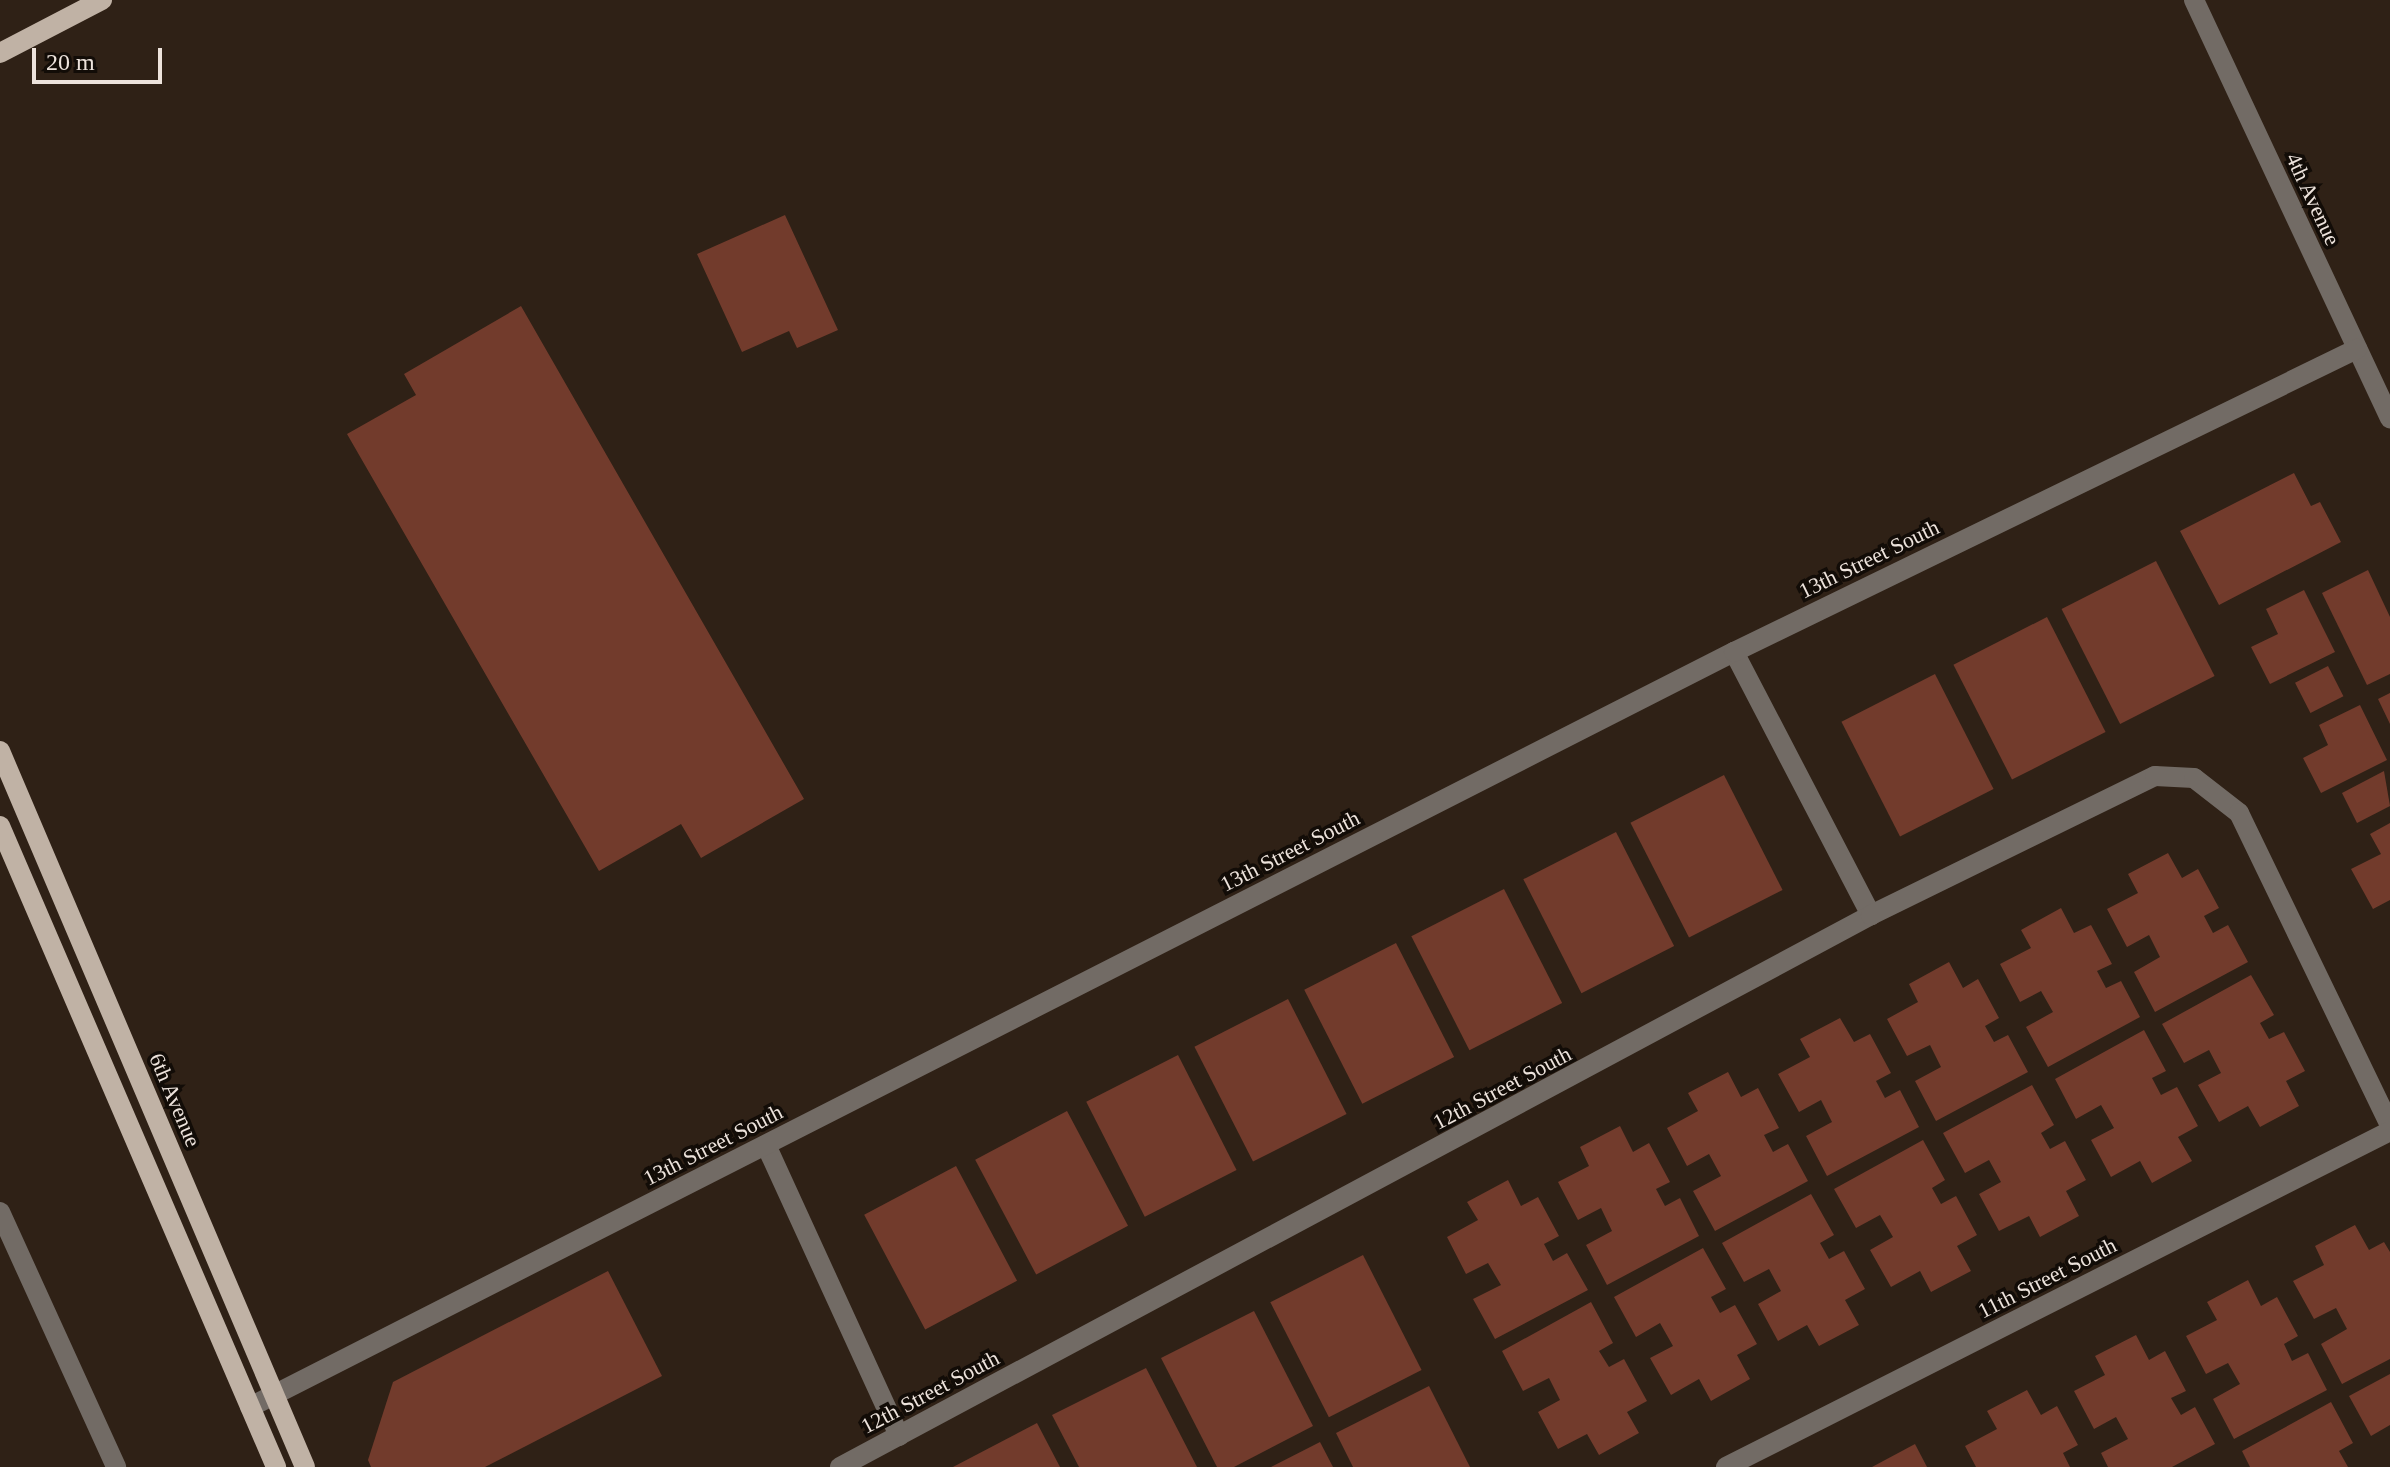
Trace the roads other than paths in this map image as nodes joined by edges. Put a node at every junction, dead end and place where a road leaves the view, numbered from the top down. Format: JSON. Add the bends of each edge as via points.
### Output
{"nodes":[{"id":1,"x":102,"y":0,"type":"edge"},
{"id":2,"x":2194,"y":0,"type":"edge"},
{"id":3,"x":24,"y":39,"type":"junction"},
{"id":4,"x":0,"y":40,"type":"edge"},
{"id":5,"x":0,"y":53,"type":"edge"},
{"id":6,"x":2357,"y":349,"type":"junction"},
{"id":7,"x":2390,"y":418,"type":"edge"},
{"id":8,"x":1734,"y":652,"type":"junction"},
{"id":9,"x":0,"y":751,"type":"edge"},
{"id":10,"x":0,"y":826,"type":"edge"},
{"id":11,"x":1871,"y":915,"type":"junction"},
{"id":12,"x":2390,"y":1128,"type":"edge"},
{"id":13,"x":766,"y":1145,"type":"junction"},
{"id":14,"x":0,"y":1212,"type":"edge"},
{"id":15,"x":275,"y":1396,"type":"junction"},
{"id":16,"x":250,"y":1407,"type":"junction"},
{"id":17,"x":899,"y":1436,"type":"junction"},
{"id":18,"x":116,"y":1467,"type":"edge"},
{"id":19,"x":276,"y":1467,"type":"edge"},
{"id":20,"x":305,"y":1467,"type":"edge"},
{"id":21,"x":840,"y":1467,"type":"edge"},
{"id":22,"x":1726,"y":1467,"type":"edge"}],
"edges":[{"from":1,"to":3,"type":"main road"},
{"from":2,"to":6,"type":"street","name":"4th Avenue"},
{"from":3,"to":4,"type":"main road"},
{"from":3,"to":5,"type":"main road"},
{"from":6,"to":7,"type":"street","name":"4th Avenue"},
{"from":6,"to":8,"type":"street","name":"13th Street South"},
{"from":8,"to":11,"type":"street"},
{"from":8,"to":13,"type":"street","name":"13th Street South"},
{"from":9,"to":15,"type":"main road","name":"6th Avenue"},
{"from":10,"to":16,"type":"main road"},
{"from":11,"to":12,"type":"street","name":"12th Street South","via":[[2137,783],[2194,778],[2239,813]]},
{"from":11,"to":17,"type":"street","name":"12th Street South"},
{"from":12,"to":22,"type":"street","name":"11th Street South"},
{"from":13,"to":15,"type":"street","name":"13th Street South"},
{"from":13,"to":17,"type":"street"},
{"from":14,"to":18,"type":"street"},
{"from":15,"to":16,"type":"street","name":"13th Street South"},
{"from":15,"to":20,"type":"main road","name":"6th Avenue"},
{"from":16,"to":19,"type":"main road"},
{"from":17,"to":21,"type":"street","name":"12th Street South"}]}
